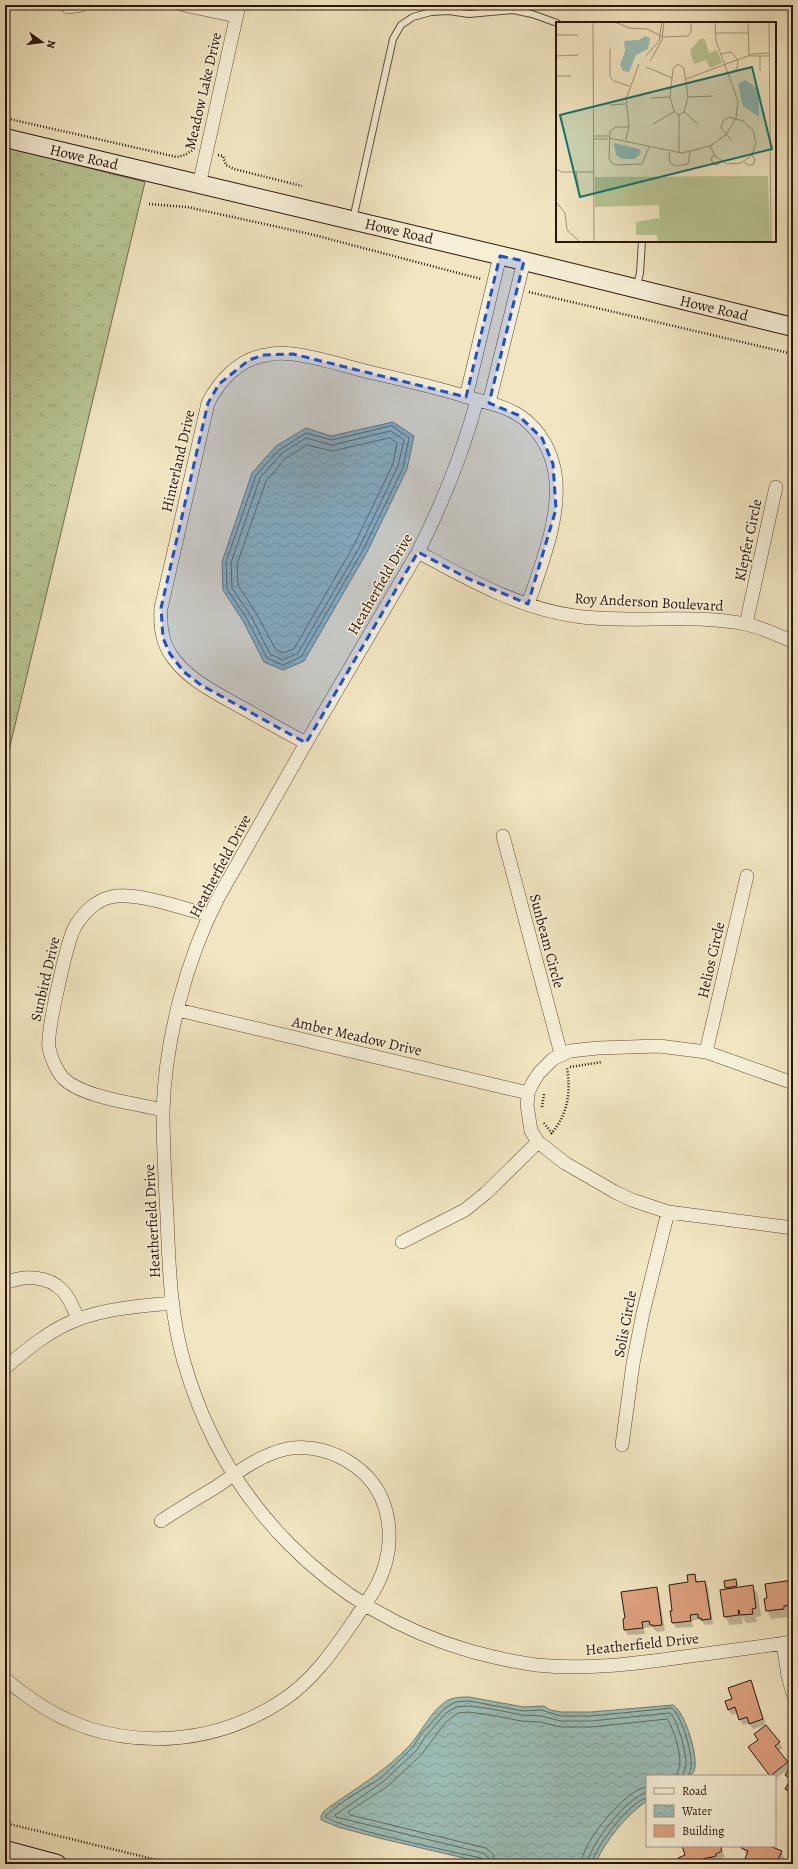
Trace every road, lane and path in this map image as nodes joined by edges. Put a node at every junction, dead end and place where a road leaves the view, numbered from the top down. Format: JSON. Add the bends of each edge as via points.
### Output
{"nodes":[{"id":1,"x":82,"y":5,"type":"edge"},
{"id":2,"x":184,"y":5,"type":"edge"},
{"id":3,"x":68,"y":7,"type":"dead end"},
{"id":4,"x":238,"y":11,"type":"edge"},
{"id":5,"x":556,"y":23,"type":"edge"},
{"id":6,"x":5,"y":118,"type":"edge"},
{"id":7,"x":5,"y":138,"type":"edge"},
{"id":8,"x":206,"y":152,"type":"junction"},
{"id":9,"x":199,"y":185,"type":"junction"},
{"id":10,"x":302,"y":186,"type":"dead end"},
{"id":11,"x":149,"y":204,"type":"dead end"},
{"id":12,"x":353,"y":220,"type":"junction"},
{"id":13,"x":642,"y":242,"type":"edge"},
{"id":14,"x":500,"y":256,"type":"junction"},
{"id":15,"x":524,"y":261,"type":"junction"},
{"id":16,"x":494,"y":283,"type":"junction"},
{"id":17,"x":517,"y":288,"type":"junction"},
{"id":18,"x":636,"y":289,"type":"junction"},
{"id":19,"x":793,"y":327,"type":"edge"},
{"id":20,"x":793,"y":354,"type":"edge"},
{"id":21,"x":477,"y":400,"type":"junction"},
{"id":22,"x":776,"y":487,"type":"dead end"},
{"id":23,"x":418,"y":552,"type":"junction"},
{"id":24,"x":528,"y":604,"type":"junction"},
{"id":25,"x":746,"y":624,"type":"junction"},
{"id":26,"x":793,"y":642,"type":"edge"},
{"id":27,"x":306,"y":743,"type":"junction"},
{"id":28,"x":503,"y":836,"type":"dead end"},
{"id":29,"x":747,"y":876,"type":"dead end"},
{"id":30,"x":209,"y":915,"type":"junction"},
{"id":31,"x":178,"y":1010,"type":"junction"},
{"id":32,"x":706,"y":1052,"type":"junction"},
{"id":33,"x":561,"y":1054,"type":"junction"},
{"id":34,"x":607,"y":1062,"type":"dead end"},
{"id":35,"x":567,"y":1068,"type":"junction"},
{"id":36,"x":562,"y":1070,"type":"dead end"},
{"id":37,"x":793,"y":1083,"type":"edge"},
{"id":38,"x":545,"y":1089,"type":"dead end"},
{"id":39,"x":528,"y":1093,"type":"junction"},
{"id":40,"x":542,"y":1109,"type":"dead end"},
{"id":41,"x":163,"y":1110,"type":"junction"},
{"id":42,"x":543,"y":1119,"type":"dead end"},
{"id":43,"x":551,"y":1134,"type":"junction"},
{"id":44,"x":556,"y":1138,"type":"dead end"},
{"id":45,"x":538,"y":1142,"type":"junction"},
{"id":46,"x":668,"y":1212,"type":"junction"},
{"id":47,"x":793,"y":1228,"type":"edge"},
{"id":48,"x":402,"y":1242,"type":"dead end"},
{"id":49,"x":5,"y":1282,"type":"edge"},
{"id":50,"x":172,"y":1303,"type":"junction"},
{"id":51,"x":78,"y":1319,"type":"junction"},
{"id":52,"x":5,"y":1368,"type":"edge"},
{"id":53,"x":622,"y":1445,"type":"dead end"},
{"id":54,"x":233,"y":1475,"type":"junction"},
{"id":55,"x":161,"y":1521,"type":"dead end"},
{"id":56,"x":364,"y":1605,"type":"junction"},
{"id":57,"x":788,"y":1642,"type":"edge"},
{"id":58,"x":5,"y":1678,"type":"edge"},
{"id":59,"x":793,"y":1694,"type":"edge"},
{"id":60,"x":5,"y":1823,"type":"edge"},
{"id":61,"x":5,"y":1850,"type":"edge"},
{"id":62,"x":57,"y":1864,"type":"edge"},
{"id":63,"x":174,"y":1864,"type":"edge"}],
"edges":[{"from":1,"to":3,"type":"street"},
{"from":2,"to":4,"type":"street"},
{"from":4,"to":8,"type":"street","name":"Meadow Lake Drive"},
{"from":5,"to":12,"type":"lane","via":[[512,10],[469,14],[431,12],[413,17],[401,25],[393,40]]},
{"from":6,"to":8,"type":"path","via":[[177,157],[193,149]]},
{"from":7,"to":9,"type":"street","name":"Howe Road"},
{"from":8,"to":9,"type":"street","name":"Meadow Lake Drive"},
{"from":8,"to":10,"type":"path","via":[[223,156],[226,165],[234,169]]},
{"from":9,"to":12,"type":"street","name":"Howe Road"},
{"from":11,"to":16,"type":"path","via":[[187,207],[303,233]]},
{"from":12,"to":14,"type":"street","name":"Howe Road"},
{"from":13,"to":18,"type":"lane"},
{"from":14,"to":15,"type":"street","name":"Howe Road"},
{"from":14,"to":16,"type":"street","name":"Heatherfield Drive"},
{"from":15,"to":17,"type":"street","name":"Heatherfield Drive"},
{"from":15,"to":18,"type":"street","name":"Howe Road"},
{"from":16,"to":21,"type":"street","name":"Heatherfield Drive"},
{"from":17,"to":20,"type":"path"},
{"from":17,"to":21,"type":"street","name":"Heatherfield Drive"},
{"from":18,"to":19,"type":"street","name":"Howe Road"},
{"from":21,"to":23,"type":"street","name":"Heatherfield Drive","via":[[458,463]]},
{"from":21,"to":24,"type":"street","name":"Hinterland Drive","via":[[504,408],[532,426],[549,451],[555,471],[558,493],[556,509]]},
{"from":21,"to":27,"type":"street","name":"Hinterland Drive","via":[[293,354],[277,353],[264,355],[239,367],[219,384],[208,403],[161,608],[163,638],[170,654],[184,672],[202,685]]},
{"from":22,"to":25,"type":"street","name":"Klepfer Circle"},
{"from":23,"to":24,"type":"street","name":"Roy Anderson Boulevard","via":[[493,592]]},
{"from":23,"to":27,"type":"street","name":"Heatherfield Drive"},
{"from":24,"to":25,"type":"street","name":"Roy Anderson Boulevard","via":[[589,617],[707,619]]},
{"from":25,"to":26,"type":"street","name":"Roy Anderson Boulevard"},
{"from":27,"to":30,"type":"street","name":"Heatherfield Drive"},
{"from":28,"to":33,"type":"street","name":"Sunbeam Circle"},
{"from":29,"to":32,"type":"street","name":"Helios Circle"},
{"from":30,"to":31,"type":"street","name":"Heatherfield Drive","via":[[186,979]]},
{"from":30,"to":41,"type":"street","name":"Sunbird Drive","via":[[136,897],[111,897],[99,902],[83,916],[74,928],[68,947],[49,1032],[49,1048],[55,1066],[62,1077],[74,1087],[88,1093]]},
{"from":31,"to":39,"type":"street","name":"Amber Meadow Drive"},
{"from":31,"to":41,"type":"street","name":"Heatherfield Drive","via":[[167,1064]]},
{"from":32,"to":33,"type":"street","via":[[644,1046],[598,1048]]},
{"from":32,"to":37,"type":"street"},
{"from":33,"to":39,"type":"street","via":[[539,1073]]},
{"from":34,"to":35,"type":"path"},
{"from":35,"to":36,"type":"path"},
{"from":35,"to":43,"type":"path","via":[[570,1095],[558,1125]]},
{"from":38,"to":40,"type":"path"},
{"from":39,"to":45,"type":"street","via":[[528,1118],[531,1131]]},
{"from":41,"to":50,"type":"street","name":"Heatherfield Drive"},
{"from":42,"to":43,"type":"path"},
{"from":43,"to":44,"type":"path"},
{"from":45,"to":46,"type":"street","via":[[565,1163],[615,1192]]},
{"from":45,"to":48,"type":"street","via":[[496,1184],[465,1210]]},
{"from":46,"to":47,"type":"street"},
{"from":46,"to":53,"type":"street","name":"Solis Circle","via":[[633,1364]]},
{"from":49,"to":51,"type":"street","via":[[26,1276],[56,1284],[64,1291]]},
{"from":50,"to":51,"type":"street","via":[[117,1310]]},
{"from":50,"to":54,"type":"street","name":"Heatherfield Drive","via":[[184,1360],[198,1403]]},
{"from":51,"to":52,"type":"street","via":[[34,1345]]},
{"from":54,"to":55,"type":"street"},
{"from":54,"to":56,"type":"street","name":"Heatherfield Drive","via":[[269,1524],[288,1543],[326,1578]]},
{"from":54,"to":56,"type":"street","via":[[267,1455],[288,1448],[312,1449],[337,1455],[359,1469],[369,1479],[382,1501],[390,1535],[388,1557],[376,1586]]},
{"from":56,"to":57,"type":"street","name":"Heatherfield Drive","via":[[437,1640],[493,1657],[536,1665],[621,1665]]},
{"from":56,"to":58,"type":"street","via":[[322,1665],[281,1702],[239,1724],[198,1735],[140,1739],[90,1729],[45,1709]]},
{"from":57,"to":59,"type":"street","via":[[788,1676]]},
{"from":60,"to":63,"type":"path"},
{"from":61,"to":62,"type":"street"}]}
